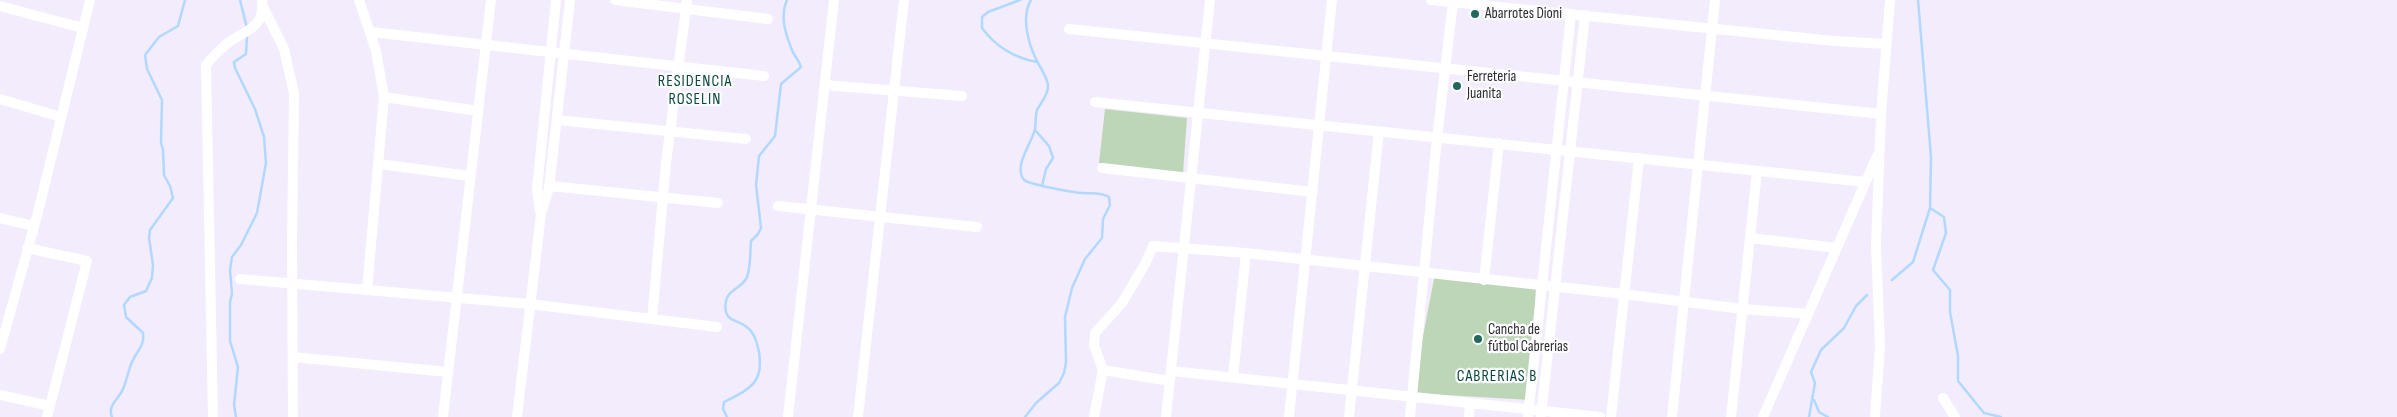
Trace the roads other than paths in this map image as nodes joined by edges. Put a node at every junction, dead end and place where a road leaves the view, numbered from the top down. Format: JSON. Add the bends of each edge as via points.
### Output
{"nodes":[{"id":1,"x":90,"y":0,"type":"edge"},
{"id":2,"x":359,"y":0,"type":"edge"},
{"id":3,"x":491,"y":0,"type":"edge"},
{"id":4,"x":556,"y":0,"type":"edge"},
{"id":5,"x":570,"y":0,"type":"edge"},
{"id":6,"x":616,"y":0,"type":"edge"},
{"id":7,"x":834,"y":0,"type":"edge"},
{"id":8,"x":904,"y":0,"type":"edge"},
{"id":9,"x":1210,"y":0,"type":"edge"},
{"id":10,"x":1332,"y":0,"type":"edge"},
{"id":11,"x":1431,"y":0,"type":"edge"},
{"id":12,"x":1715,"y":0,"type":"edge"},
{"id":13,"x":1890,"y":0,"type":"edge"},
{"id":14,"x":1454,"y":2,"type":"junction"},
{"id":15,"x":1475,"y":2,"type":"edge"},
{"id":16,"x":263,"y":4,"type":"edge"},
{"id":17,"x":687,"y":4,"type":"edge"},
{"id":18,"x":0,"y":6,"type":"edge"},
{"id":19,"x":1570,"y":14,"type":"junction"},
{"id":20,"x":1585,"y":15,"type":"junction"},
{"id":21,"x":768,"y":19,"type":"dead end"},
{"id":22,"x":83,"y":28,"type":"junction"},
{"id":23,"x":1712,"y":28,"type":"junction"},
{"id":24,"x":1069,"y":29,"type":"dead end"},
{"id":25,"x":371,"y":32,"type":"junction"},
{"id":26,"x":486,"y":44,"type":"junction"},
{"id":27,"x":1204,"y":44,"type":"junction"},
{"id":28,"x":1886,"y":44,"type":"junction"},
{"id":29,"x":551,"y":52,"type":"junction"},
{"id":30,"x":563,"y":53,"type":"junction"},
{"id":31,"x":1325,"y":57,"type":"junction"},
{"id":32,"x":679,"y":66,"type":"junction"},
{"id":33,"x":1445,"y":70,"type":"junction"},
{"id":34,"x":764,"y":76,"type":"dead end"},
{"id":35,"x":1563,"y":81,"type":"junction"},
{"id":36,"x":1576,"y":83,"type":"junction"},
{"id":37,"x":824,"y":85,"type":"junction"},
{"id":38,"x":894,"y":91,"type":"junction"},
{"id":39,"x":962,"y":96,"type":"dead end"},
{"id":40,"x":384,"y":97,"type":"junction"},
{"id":41,"x":1704,"y":97,"type":"junction"},
{"id":42,"x":0,"y":99,"type":"edge"},
{"id":43,"x":1095,"y":102,"type":"dead end"},
{"id":44,"x":478,"y":111,"type":"junction"},
{"id":45,"x":1198,"y":111,"type":"junction"},
{"id":46,"x":1881,"y":114,"type":"junction"},
{"id":47,"x":61,"y":117,"type":"junction"},
{"id":48,"x":557,"y":120,"type":"junction"},
{"id":49,"x":1320,"y":124,"type":"junction"},
{"id":50,"x":670,"y":131,"type":"junction"},
{"id":51,"x":1379,"y":131,"type":"junction"},
{"id":52,"x":1437,"y":138,"type":"junction"},
{"id":53,"x":746,"y":139,"type":"dead end"},
{"id":54,"x":1499,"y":143,"type":"junction"},
{"id":55,"x":1557,"y":148,"type":"junction"},
{"id":56,"x":1570,"y":150,"type":"junction"},
{"id":57,"x":1880,"y":150,"type":"junction"},
{"id":58,"x":1639,"y":158,"type":"junction"},
{"id":59,"x":379,"y":164,"type":"junction"},
{"id":60,"x":1698,"y":165,"type":"junction"},
{"id":61,"x":1102,"y":168,"type":"dead end"},
{"id":62,"x":1757,"y":172,"type":"junction"},
{"id":63,"x":470,"y":176,"type":"junction"},
{"id":64,"x":1191,"y":179,"type":"junction"},
{"id":65,"x":1865,"y":182,"type":"junction"},
{"id":66,"x":550,"y":186,"type":"junction"},
{"id":67,"x":1313,"y":192,"type":"junction"},
{"id":68,"x":663,"y":198,"type":"junction"},
{"id":69,"x":718,"y":203,"type":"dead end"},
{"id":70,"x":778,"y":206,"type":"dead end"},
{"id":71,"x":810,"y":210,"type":"junction"},
{"id":72,"x":541,"y":214,"type":"junction"},
{"id":73,"x":880,"y":217,"type":"junction"},
{"id":74,"x":0,"y":218,"type":"edge"},
{"id":75,"x":34,"y":226,"type":"junction"},
{"id":76,"x":977,"y":227,"type":"dead end"},
{"id":77,"x":1750,"y":238,"type":"junction"},
{"id":78,"x":28,"y":248,"type":"junction"},
{"id":79,"x":1184,"y":248,"type":"junction"},
{"id":80,"x":1837,"y":248,"type":"junction"},
{"id":81,"x":1246,"y":253,"type":"junction"},
{"id":82,"x":1306,"y":260,"type":"junction"},
{"id":83,"x":1364,"y":267,"type":"junction"},
{"id":84,"x":1424,"y":273,"type":"junction"},
{"id":85,"x":240,"y":279,"type":"dead end"},
{"id":86,"x":1484,"y":280,"type":"junction"},
{"id":87,"x":292,"y":284,"type":"junction"},
{"id":88,"x":1543,"y":286,"type":"junction"},
{"id":89,"x":1555,"y":287,"type":"junction"},
{"id":90,"x":367,"y":290,"type":"junction"},
{"id":91,"x":1623,"y":294,"type":"junction"},
{"id":92,"x":458,"y":298,"type":"junction"},
{"id":93,"x":1684,"y":301,"type":"junction"},
{"id":94,"x":529,"y":304,"type":"junction"},
{"id":95,"x":1743,"y":309,"type":"junction"},
{"id":96,"x":1808,"y":314,"type":"junction"},
{"id":97,"x":652,"y":319,"type":"junction"},
{"id":98,"x":717,"y":327,"type":"dead end"},
{"id":99,"x":0,"y":349,"type":"edge"},
{"id":100,"x":293,"y":357,"type":"junction"},
{"id":101,"x":1103,"y":370,"type":"junction"},
{"id":102,"x":448,"y":372,"type":"junction"},
{"id":103,"x":1171,"y":376,"type":"junction"},
{"id":104,"x":1233,"y":377,"type":"junction"},
{"id":105,"x":1292,"y":383,"type":"junction"},
{"id":106,"x":1352,"y":391,"type":"junction"},
{"id":107,"x":0,"y":395,"type":"edge"},
{"id":108,"x":1412,"y":398,"type":"junction"},
{"id":109,"x":1942,"y":398,"type":"dead end"},
{"id":110,"x":1470,"y":404,"type":"junction"},
{"id":111,"x":50,"y":406,"type":"junction"},
{"id":112,"x":1529,"y":413,"type":"edge"},
{"id":113,"x":1542,"y":414,"type":"edge"},
{"id":114,"x":47,"y":417,"type":"edge"},
{"id":115,"x":214,"y":417,"type":"edge"},
{"id":116,"x":293,"y":417,"type":"edge"},
{"id":117,"x":443,"y":417,"type":"edge"},
{"id":118,"x":517,"y":417,"type":"edge"},
{"id":119,"x":788,"y":417,"type":"edge"},
{"id":120,"x":858,"y":417,"type":"edge"},
{"id":121,"x":1094,"y":417,"type":"edge"},
{"id":122,"x":1166,"y":417,"type":"edge"},
{"id":123,"x":1289,"y":417,"type":"edge"},
{"id":124,"x":1349,"y":417,"type":"edge"},
{"id":125,"x":1410,"y":417,"type":"edge"},
{"id":126,"x":1469,"y":417,"type":"edge"},
{"id":127,"x":1600,"y":417,"type":"edge"},
{"id":128,"x":1611,"y":417,"type":"edge"},
{"id":129,"x":1672,"y":417,"type":"edge"},
{"id":130,"x":1731,"y":417,"type":"edge"},
{"id":131,"x":1763,"y":417,"type":"edge"},
{"id":132,"x":1875,"y":417,"type":"edge"},
{"id":133,"x":1956,"y":417,"type":"edge"}],
"edges":[{"from":1,"to":22,"type":"street"},
{"from":2,"to":25,"type":"street"},
{"from":3,"to":26,"type":"street"},
{"from":4,"to":29,"type":"street"},
{"from":5,"to":30,"type":"street"},
{"from":6,"to":17,"type":"street"},
{"from":7,"to":37,"type":"street"},
{"from":8,"to":38,"type":"street"},
{"from":9,"to":27,"type":"street"},
{"from":10,"to":31,"type":"street"},
{"from":11,"to":14,"type":"street"},
{"from":12,"to":23,"type":"street"},
{"from":13,"to":28,"type":"street"},
{"from":14,"to":15,"type":"street"},
{"from":14,"to":33,"type":"street"},
{"from":15,"to":19,"type":"street"},
{"from":16,"to":87,"type":"street","via":[[284,49],[294,93]]},
{"from":16,"to":115,"type":"street","via":[[257,25],[215,54],[206,65]]},
{"from":17,"to":21,"type":"street"},
{"from":17,"to":32,"type":"street"},
{"from":18,"to":22,"type":"street"},
{"from":19,"to":20,"type":"street"},
{"from":19,"to":35,"type":"street"},
{"from":20,"to":23,"type":"street"},
{"from":20,"to":36,"type":"street"},
{"from":22,"to":47,"type":"street"},
{"from":23,"to":28,"type":"street"},
{"from":23,"to":41,"type":"street"},
{"from":24,"to":27,"type":"street"},
{"from":25,"to":26,"type":"street"},
{"from":25,"to":40,"type":"street"},
{"from":26,"to":29,"type":"street"},
{"from":26,"to":44,"type":"street"},
{"from":27,"to":31,"type":"street"},
{"from":27,"to":45,"type":"street"},
{"from":28,"to":46,"type":"street"},
{"from":29,"to":30,"type":"street"},
{"from":29,"to":72,"type":"street","via":[[537,189]]},
{"from":30,"to":32,"type":"street"},
{"from":30,"to":48,"type":"street"},
{"from":31,"to":33,"type":"street"},
{"from":31,"to":49,"type":"street"},
{"from":32,"to":34,"type":"street"},
{"from":32,"to":50,"type":"street"},
{"from":33,"to":35,"type":"street"},
{"from":33,"to":52,"type":"street"},
{"from":35,"to":36,"type":"street"},
{"from":35,"to":55,"type":"street"},
{"from":36,"to":41,"type":"street"},
{"from":36,"to":56,"type":"street"},
{"from":37,"to":38,"type":"street"},
{"from":37,"to":71,"type":"street"},
{"from":38,"to":39,"type":"street"},
{"from":38,"to":73,"type":"street"},
{"from":40,"to":44,"type":"street"},
{"from":40,"to":59,"type":"street"},
{"from":41,"to":46,"type":"street"},
{"from":41,"to":60,"type":"street"},
{"from":42,"to":47,"type":"street"},
{"from":43,"to":45,"type":"street"},
{"from":44,"to":63,"type":"street"},
{"from":45,"to":49,"type":"street"},
{"from":45,"to":64,"type":"street"},
{"from":46,"to":57,"type":"street"},
{"from":47,"to":75,"type":"street"},
{"from":48,"to":50,"type":"street"},
{"from":48,"to":66,"type":"street"},
{"from":49,"to":51,"type":"street"},
{"from":49,"to":67,"type":"street"},
{"from":50,"to":53,"type":"street"},
{"from":50,"to":68,"type":"street"},
{"from":51,"to":52,"type":"street"},
{"from":51,"to":83,"type":"street"},
{"from":52,"to":54,"type":"street"},
{"from":52,"to":84,"type":"street"},
{"from":54,"to":55,"type":"street"},
{"from":54,"to":86,"type":"street"},
{"from":55,"to":56,"type":"street"},
{"from":55,"to":88,"type":"street"},
{"from":56,"to":58,"type":"street"},
{"from":56,"to":89,"type":"street"},
{"from":57,"to":65,"type":"street"},
{"from":57,"to":132,"type":"street","via":[[1877,282],[1880,346]]},
{"from":58,"to":60,"type":"street"},
{"from":58,"to":91,"type":"street"},
{"from":59,"to":63,"type":"street"},
{"from":59,"to":90,"type":"street"},
{"from":60,"to":62,"type":"street"},
{"from":60,"to":93,"type":"street"},
{"from":61,"to":64,"type":"street"},
{"from":62,"to":65,"type":"street"},
{"from":62,"to":77,"type":"street"},
{"from":63,"to":92,"type":"street"},
{"from":64,"to":67,"type":"street"},
{"from":64,"to":79,"type":"street"},
{"from":65,"to":80,"type":"street"},
{"from":66,"to":68,"type":"street"},
{"from":66,"to":72,"type":"street"},
{"from":67,"to":82,"type":"street"},
{"from":68,"to":69,"type":"street"},
{"from":68,"to":97,"type":"street"},
{"from":70,"to":71,"type":"street"},
{"from":71,"to":73,"type":"street"},
{"from":71,"to":119,"type":"street"},
{"from":72,"to":94,"type":"street"},
{"from":73,"to":76,"type":"street"},
{"from":73,"to":120,"type":"street"},
{"from":74,"to":75,"type":"street"},
{"from":75,"to":78,"type":"street"},
{"from":77,"to":80,"type":"street"},
{"from":77,"to":95,"type":"street"},
{"from":78,"to":99,"type":"street"},
{"from":78,"to":111,"type":"street","via":[[86,261]]},
{"from":79,"to":81,"type":"street"},
{"from":79,"to":101,"type":"street","via":[[1153,246],[1122,303],[1098,328],[1093,338]]},
{"from":79,"to":103,"type":"street"},
{"from":80,"to":96,"type":"street"},
{"from":81,"to":82,"type":"street"},
{"from":81,"to":104,"type":"street"},
{"from":82,"to":83,"type":"street"},
{"from":82,"to":105,"type":"street"},
{"from":83,"to":84,"type":"street"},
{"from":83,"to":106,"type":"street"},
{"from":84,"to":86,"type":"street"},
{"from":84,"to":108,"type":"street"},
{"from":85,"to":87,"type":"street"},
{"from":86,"to":88,"type":"street"},
{"from":87,"to":90,"type":"street"},
{"from":87,"to":100,"type":"street"},
{"from":88,"to":89,"type":"street"},
{"from":88,"to":112,"type":"street"},
{"from":89,"to":91,"type":"street"},
{"from":89,"to":113,"type":"street"},
{"from":90,"to":92,"type":"street"},
{"from":91,"to":93,"type":"street"},
{"from":91,"to":128,"type":"street"},
{"from":92,"to":94,"type":"street"},
{"from":92,"to":102,"type":"street"},
{"from":93,"to":95,"type":"street"},
{"from":93,"to":129,"type":"street"},
{"from":94,"to":97,"type":"street"},
{"from":94,"to":118,"type":"street"},
{"from":95,"to":96,"type":"street"},
{"from":95,"to":130,"type":"street"},
{"from":96,"to":131,"type":"street"},
{"from":97,"to":98,"type":"street"},
{"from":100,"to":102,"type":"street"},
{"from":100,"to":116,"type":"street"},
{"from":101,"to":103,"type":"street"},
{"from":101,"to":121,"type":"street"},
{"from":102,"to":117,"type":"street"},
{"from":103,"to":104,"type":"street"},
{"from":103,"to":122,"type":"street"},
{"from":104,"to":105,"type":"street"},
{"from":105,"to":106,"type":"street"},
{"from":105,"to":123,"type":"street"},
{"from":106,"to":108,"type":"street"},
{"from":106,"to":124,"type":"street"},
{"from":107,"to":111,"type":"street"},
{"from":108,"to":110,"type":"street"},
{"from":108,"to":125,"type":"street"},
{"from":109,"to":133,"type":"street"},
{"from":110,"to":112,"type":"street"},
{"from":110,"to":126,"type":"street"},
{"from":111,"to":114,"type":"street"},
{"from":112,"to":113,"type":"street"},
{"from":113,"to":127,"type":"street"}]}
